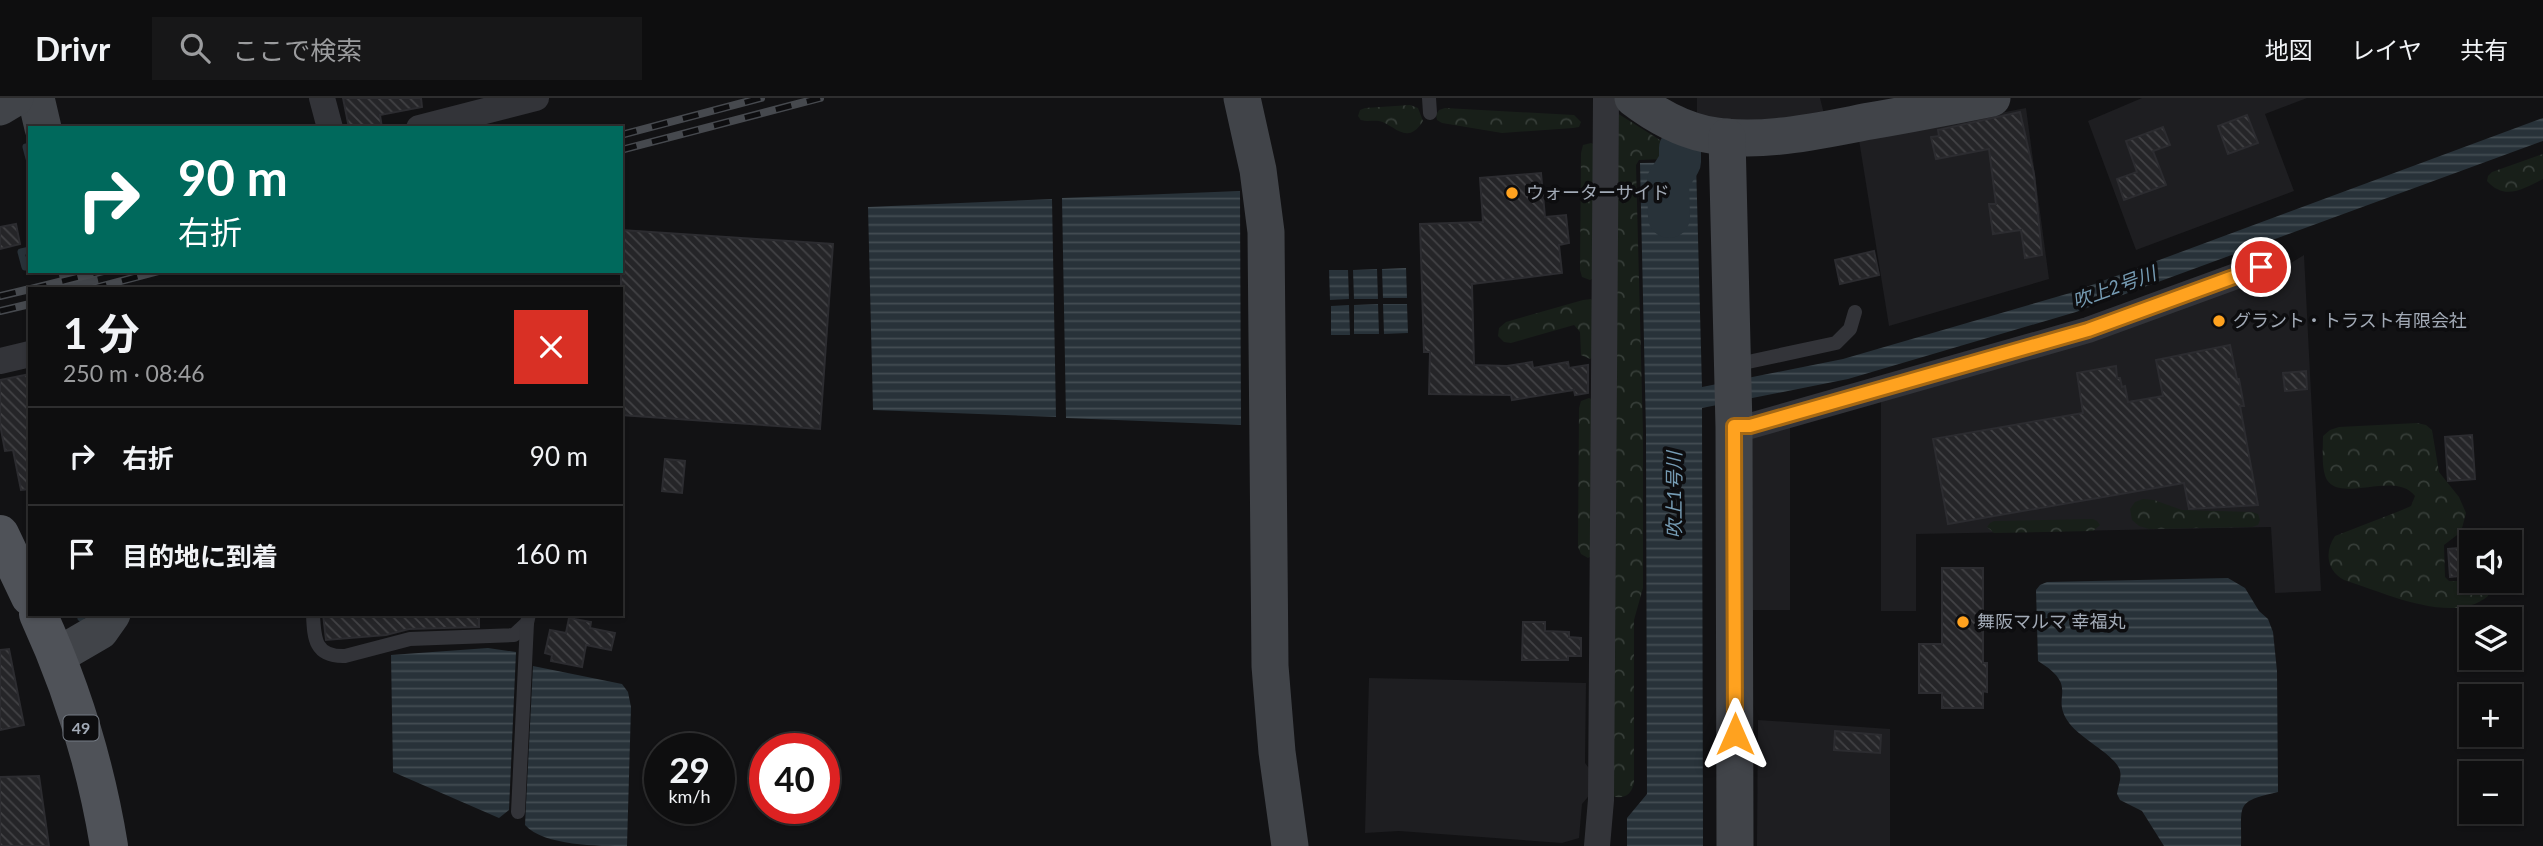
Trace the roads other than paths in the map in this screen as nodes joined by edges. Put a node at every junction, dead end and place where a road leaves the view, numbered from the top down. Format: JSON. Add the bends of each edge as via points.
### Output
{"nodes":[{"id":1,"x":15,"y":98,"type":"edge"},
{"id":2,"x":37,"y":98,"type":"edge"},
{"id":3,"x":323,"y":98,"type":"edge"},
{"id":4,"x":536,"y":98,"type":"edge"},
{"id":5,"x":1241,"y":98,"type":"edge"},
{"id":6,"x":1429,"y":98,"type":"edge"},
{"id":7,"x":1606,"y":98,"type":"edge"},
{"id":8,"x":1633,"y":98,"type":"edge"},
{"id":9,"x":1971,"y":100,"type":"edge"},
{"id":10,"x":0,"y":107,"type":"edge"},
{"id":11,"x":1430,"y":113,"type":"dead end"},
{"id":12,"x":43,"y":126,"type":"edge"},
{"id":13,"x":330,"y":126,"type":"edge"},
{"id":14,"x":427,"y":126,"type":"edge"},
{"id":15,"x":1727,"y":137,"type":"junction"},
{"id":16,"x":2261,"y":267,"type":"dead end"},
{"id":17,"x":1855,"y":312,"type":"dead end"},
{"id":18,"x":28,"y":354,"type":"edge"},
{"id":19,"x":0,"y":361,"type":"edge"},
{"id":20,"x":1733,"y":368,"type":"junction"},
{"id":21,"x":1734,"y":419,"type":"junction"},
{"id":22,"x":0,"y":534,"type":"edge"},
{"id":23,"x":28,"y":593,"type":"edge"},
{"id":24,"x":39,"y":616,"type":"edge"},
{"id":25,"x":111,"y":616,"type":"edge"},
{"id":26,"x":313,"y":616,"type":"edge"},
{"id":27,"x":528,"y":619,"type":"edge"},
{"id":28,"x":57,"y":656,"type":"junction"},
{"id":29,"x":518,"y":812,"type":"dead end"},
{"id":30,"x":108,"y":846,"type":"edge"},
{"id":31,"x":1290,"y":846,"type":"edge"},
{"id":32,"x":1597,"y":846,"type":"edge"},
{"id":33,"x":1735,"y":846,"type":"edge"}],
"edges":[{"from":1,"to":10,"type":"street"},
{"from":2,"to":12,"type":"street"},
{"from":3,"to":13,"type":"street"},
{"from":4,"to":14,"type":"street"},
{"from":5,"to":31,"type":"street","via":[[1258,170],[1266,232],[1271,675],[1276,752]]},
{"from":6,"to":11,"type":"lane"},
{"from":7,"to":32,"type":"street"},
{"from":8,"to":15,"type":"street","via":[[1683,127]]},
{"from":9,"to":15,"type":"street","via":[[1823,130]]},
{"from":15,"to":20,"type":"street"},
{"from":16,"to":21,"type":"street","via":[[2088,330],[1750,426]]},
{"from":17,"to":20,"type":"lane","via":[[1850,329],[1836,342]]},
{"from":18,"to":19,"type":"street"},
{"from":20,"to":21,"type":"street"},
{"from":21,"to":33,"type":"street"},
{"from":22,"to":23,"type":"main road"},
{"from":24,"to":28,"type":"main road","number":"49"},
{"from":25,"to":28,"type":"street","via":[[100,631]]},
{"from":26,"to":27,"type":"lane","via":[[317,644],[334,656],[410,639],[514,635]]},
{"from":27,"to":29,"type":"lane"},
{"from":28,"to":30,"type":"main road","number":"49","via":[[87,747]]}]}
